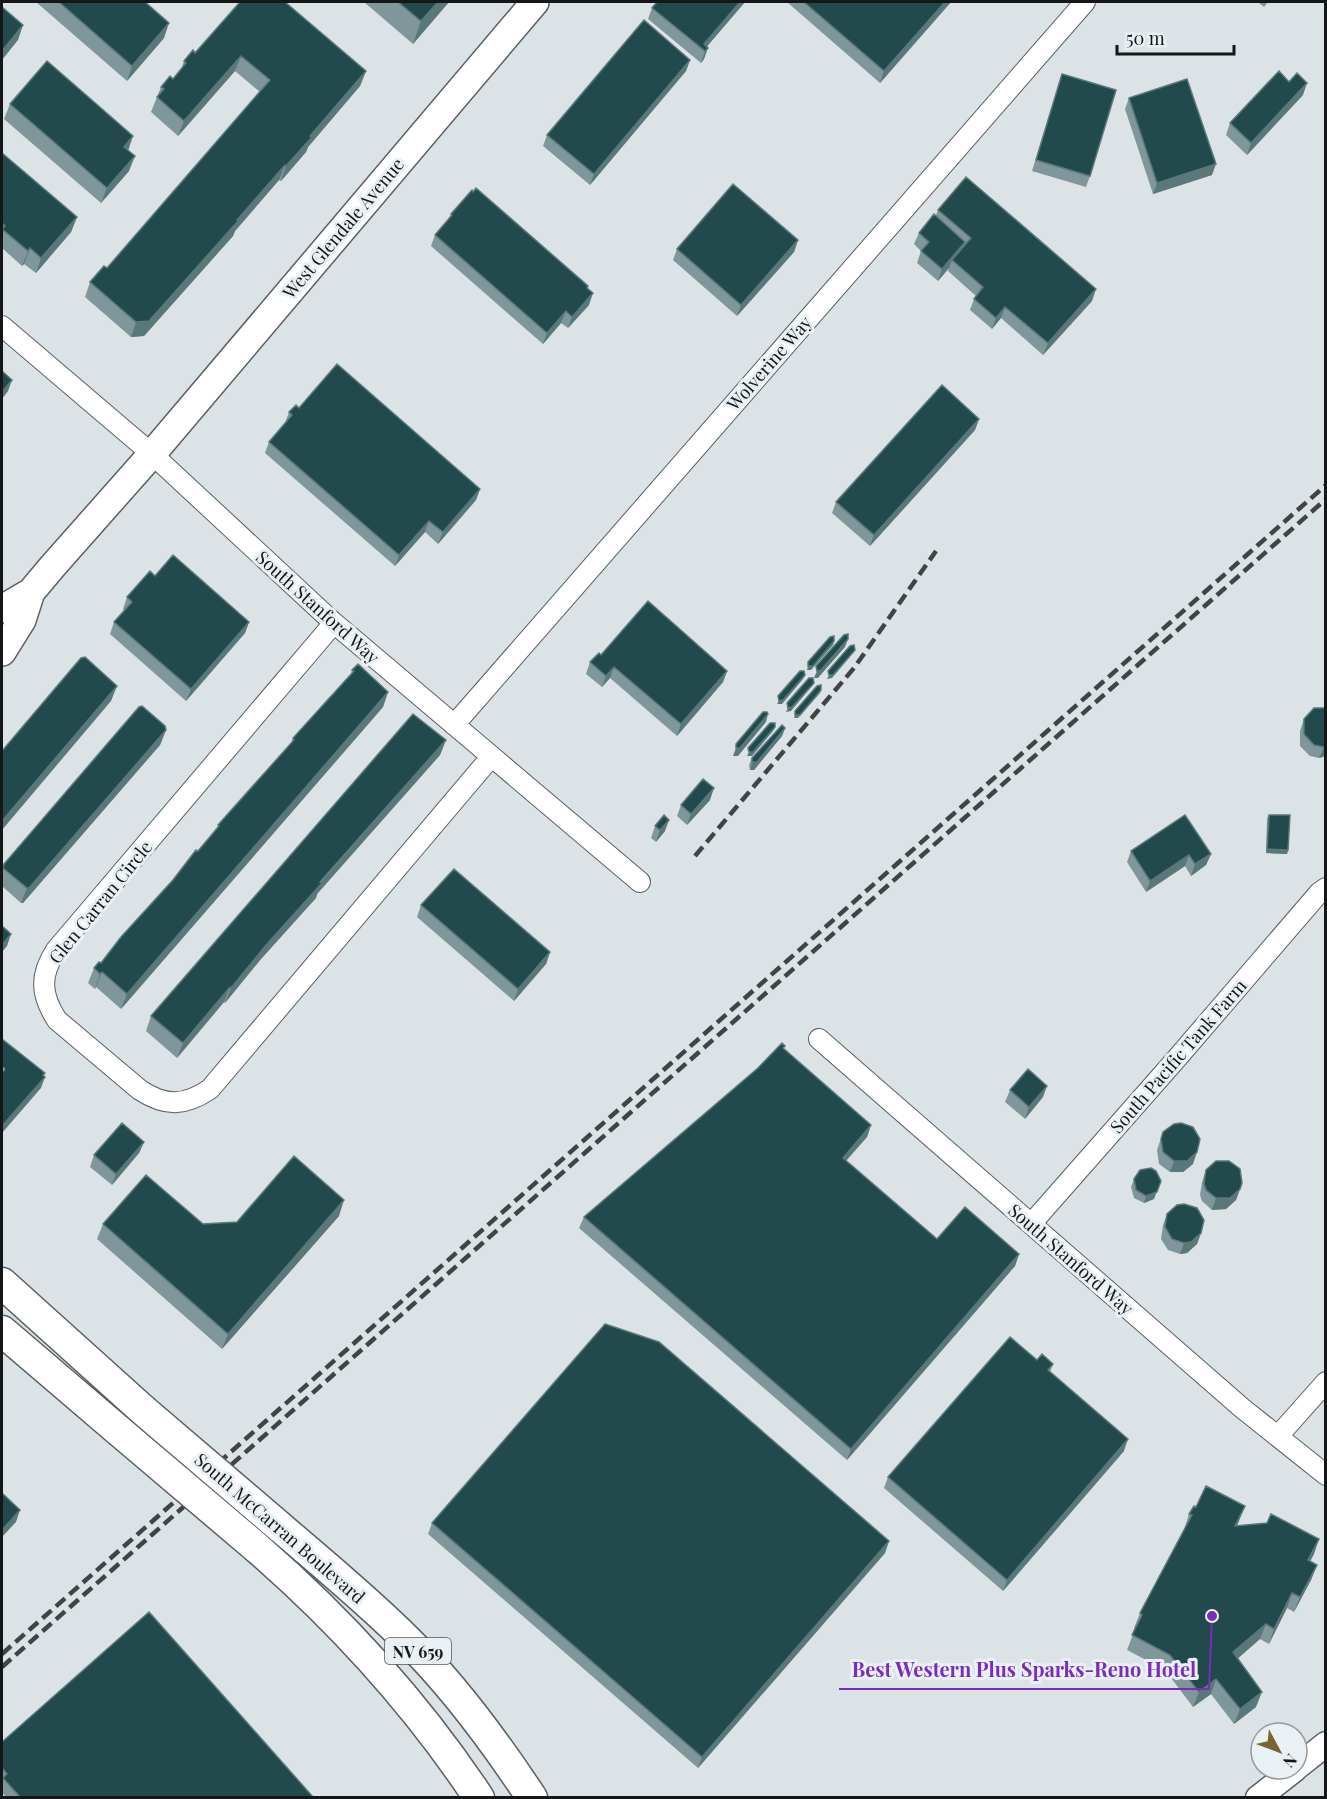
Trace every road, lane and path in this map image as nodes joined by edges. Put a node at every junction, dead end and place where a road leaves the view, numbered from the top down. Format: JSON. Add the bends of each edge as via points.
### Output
{"nodes":[{"id":1,"x":535,"y":2,"type":"edge"},
{"id":2,"x":1085,"y":2,"type":"edge"},
{"id":3,"x":2,"y":326,"type":"edge"},
{"id":4,"x":152,"y":454,"type":"junction"},
{"id":5,"x":31,"y":592,"type":"junction"},
{"id":6,"x":2,"y":609,"type":"edge"},
{"id":7,"x":334,"y":623,"type":"junction"},
{"id":8,"x":2,"y":652,"type":"edge"},
{"id":9,"x":454,"y":725,"type":"junction"},
{"id":10,"x":491,"y":758,"type":"junction"},
{"id":11,"x":640,"y":882,"type":"dead end"},
{"id":12,"x":1326,"y":888,"type":"edge"},
{"id":13,"x":819,"y":1039,"type":"dead end"},
{"id":14,"x":1031,"y":1224,"type":"junction"},
{"id":15,"x":2,"y":1284,"type":"edge"},
{"id":16,"x":2,"y":1331,"type":"edge"},
{"id":17,"x":1326,"y":1382,"type":"edge"},
{"id":18,"x":1278,"y":1436,"type":"junction"},
{"id":19,"x":1326,"y":1475,"type":"edge"},
{"id":20,"x":1326,"y":1744,"type":"edge"},
{"id":21,"x":1309,"y":1758,"type":"edge"},
{"id":22,"x":1279,"y":1781,"type":"edge"},
{"id":23,"x":479,"y":1797,"type":"edge"},
{"id":24,"x":532,"y":1797,"type":"edge"},
{"id":25,"x":1258,"y":1797,"type":"edge"}],
"edges":[{"from":1,"to":4,"type":"main road","name":"West Glendale Avenue"},
{"from":2,"to":9,"type":"street","name":"Wolverine Way"},
{"from":3,"to":4,"type":"street","name":"South Stanford Way"},
{"from":4,"to":5,"type":"main road","name":"West Glendale Avenue"},
{"from":4,"to":7,"type":"street","name":"South Stanford Way"},
{"from":5,"to":6,"type":"main road"},
{"from":5,"to":8,"type":"main road","via":[[22,620]]},
{"from":7,"to":9,"type":"street","name":"South Stanford Way"},
{"from":7,"to":10,"type":"street","name":"Glen Carran Circle","via":[[56,950],[44,975],[44,991],[57,1020],[152,1098],[180,1102],[197,1098],[210,1089]]},
{"from":9,"to":10,"type":"street","name":"South Stanford Way"},
{"from":10,"to":11,"type":"street","name":"South Stanford Way"},
{"from":12,"to":14,"type":"street","name":"South Pacific Tank Farm"},
{"from":13,"to":14,"type":"street","name":"South Stanford Way"},
{"from":14,"to":18,"type":"street","name":"South Stanford Way"},
{"from":15,"to":24,"type":"main road","name":"South McCarran Boulevard","number":"NV 659","bridge":true,"via":[[408,1641],[467,1708]]},
{"from":16,"to":23,"type":"main road","name":"South McCarran Boulevard","number":"NV 659","bridge":true,"via":[[329,1613],[432,1730]]},
{"from":17,"to":18,"type":"street"},
{"from":18,"to":19,"type":"street","name":"South Stanford Way"},
{"from":20,"to":21,"type":"street"},
{"from":22,"to":25,"type":"street"}]}
